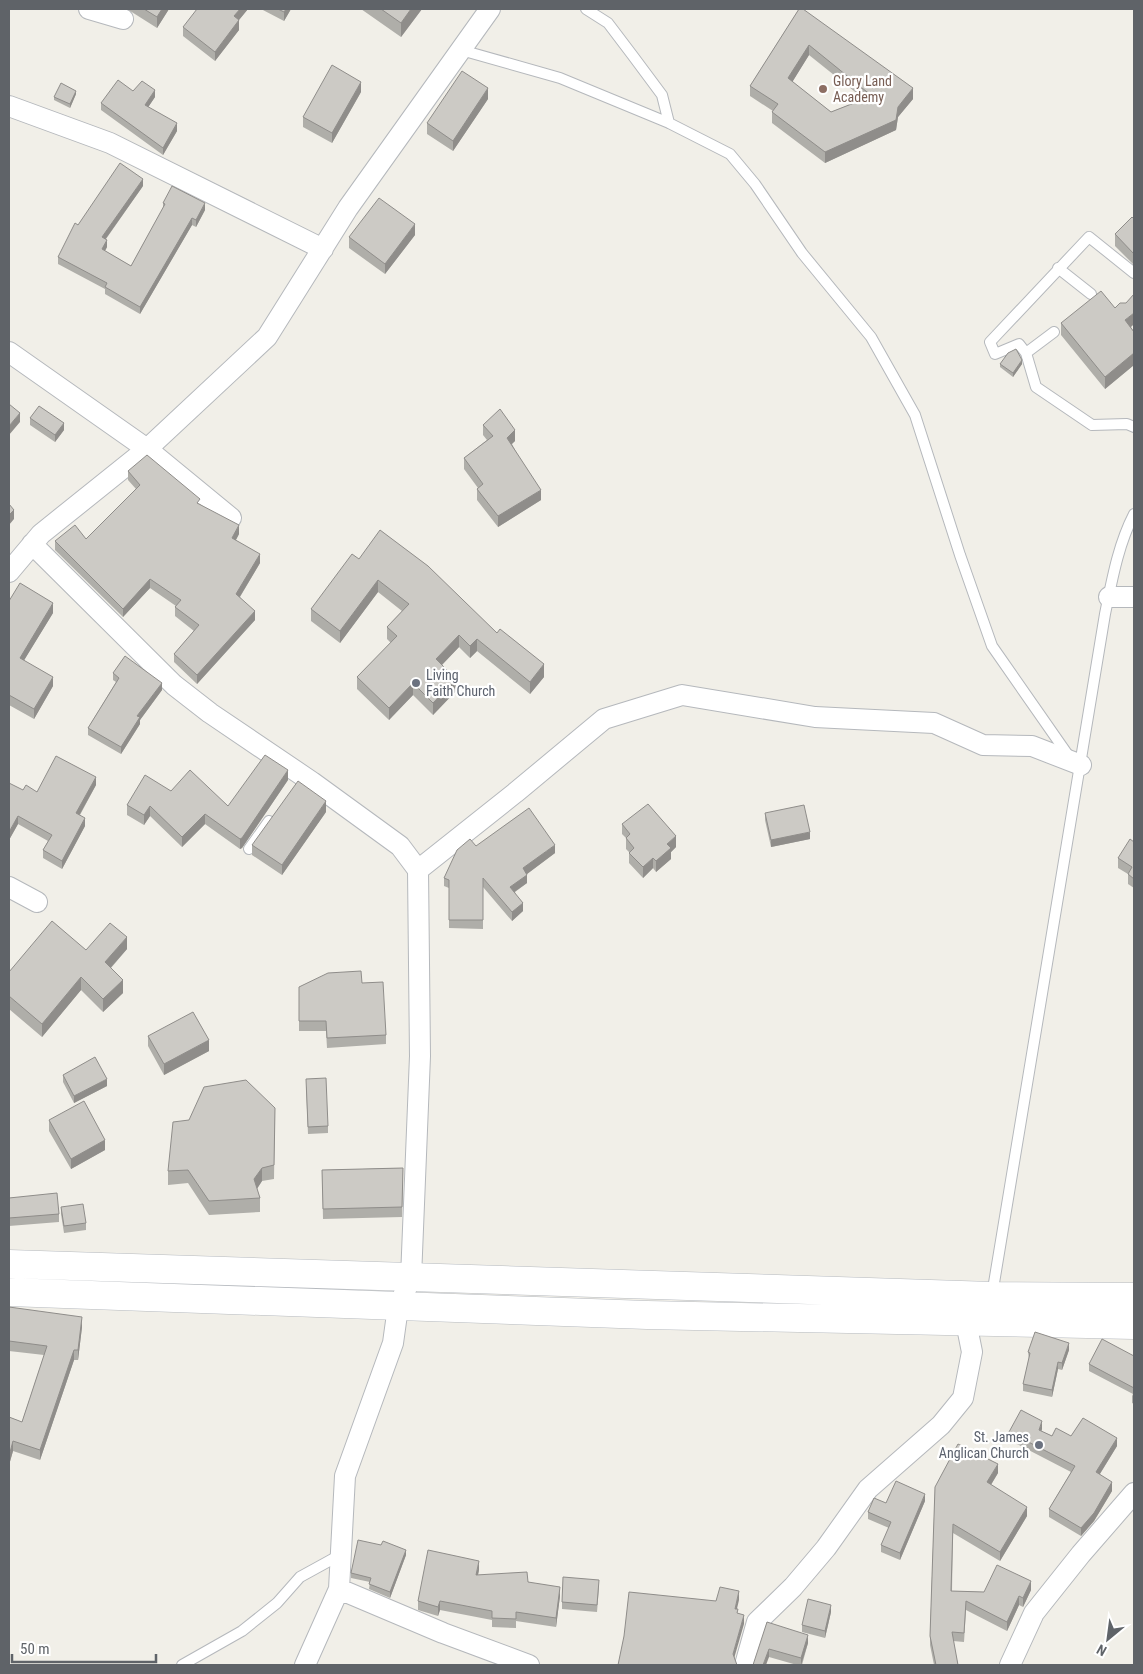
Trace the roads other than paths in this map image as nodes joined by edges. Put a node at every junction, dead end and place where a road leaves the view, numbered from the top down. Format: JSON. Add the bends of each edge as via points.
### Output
{"nodes":[{"id":1,"x":89,"y":9,"type":"edge"},
{"id":2,"x":490,"y":9,"type":"edge"},
{"id":3,"x":586,"y":9,"type":"edge"},
{"id":4,"x":123,"y":19,"type":"dead end"},
{"id":5,"x":461,"y":50,"type":"junction"},
{"id":6,"x":9,"y":106,"type":"edge"},
{"id":7,"x":669,"y":123,"type":"junction"},
{"id":8,"x":323,"y":249,"type":"junction"},
{"id":9,"x":1058,"y":268,"type":"junction"},
{"id":10,"x":1134,"y":273,"type":"edge"},
{"id":11,"x":1091,"y":294,"type":"dead end"},
{"id":12,"x":1054,"y":332,"type":"dead end"},
{"id":13,"x":9,"y":352,"type":"edge"},
{"id":14,"x":1026,"y":353,"type":"junction"},
{"id":15,"x":1134,"y":426,"type":"edge"},
{"id":16,"x":147,"y":449,"type":"junction"},
{"id":17,"x":1134,"y":514,"type":"edge"},
{"id":18,"x":231,"y":518,"type":"edge"},
{"id":19,"x":32,"y":544,"type":"junction"},
{"id":20,"x":9,"y":572,"type":"edge"},
{"id":21,"x":1109,"y":597,"type":"junction"},
{"id":22,"x":1134,"y":597,"type":"edge"},
{"id":23,"x":1081,"y":765,"type":"junction"},
{"id":24,"x":277,"y":811,"type":"edge"},
{"id":25,"x":249,"y":849,"type":"dead end"},
{"id":26,"x":418,"y":870,"type":"junction"},
{"id":27,"x":9,"y":886,"type":"edge"},
{"id":28,"x":37,"y":902,"type":"dead end"},
{"id":29,"x":9,"y":1264,"type":"edge"},
{"id":30,"x":411,"y":1278,"type":"junction"},
{"id":31,"x":9,"y":1292,"type":"edge"},
{"id":32,"x":992,"y":1296,"type":"junction"},
{"id":33,"x":1134,"y":1297,"type":"edge"},
{"id":34,"x":398,"y":1307,"type":"junction"},
{"id":35,"x":966,"y":1322,"type":"junction"},
{"id":36,"x":1134,"y":1325,"type":"edge"},
{"id":37,"x":1134,"y":1494,"type":"edge"},
{"id":38,"x":340,"y":1555,"type":"junction"},
{"id":39,"x":339,"y":1588,"type":"junction"},
{"id":40,"x":182,"y":1665,"type":"edge"},
{"id":41,"x":305,"y":1665,"type":"edge"},
{"id":42,"x":529,"y":1665,"type":"edge"},
{"id":43,"x":745,"y":1665,"type":"edge"},
{"id":44,"x":1010,"y":1665,"type":"edge"}],
"edges":[{"from":1,"to":4,"type":"street"},
{"from":2,"to":5,"type":"street"},
{"from":3,"to":7,"type":"lane","via":[[608,23],[662,95]]},
{"from":5,"to":7,"type":"lane","via":[[560,78]]},
{"from":5,"to":8,"type":"street","via":[[348,208]]},
{"from":6,"to":8,"type":"street","via":[[110,143]]},
{"from":7,"to":23,"type":"lane","via":[[730,154],[755,184],[802,253],[871,337],[914,415],[992,646],[1064,752]]},
{"from":8,"to":16,"type":"street","via":[[267,337]]},
{"from":9,"to":10,"type":"lane","via":[[1088,237]]},
{"from":9,"to":11,"type":"lane"},
{"from":9,"to":14,"type":"lane","via":[[990,342],[995,354],[1020,344]]},
{"from":12,"to":14,"type":"lane"},
{"from":13,"to":16,"type":"street"},
{"from":14,"to":15,"type":"lane","via":[[1036,387],[1092,426]]},
{"from":16,"to":18,"type":"street"},
{"from":16,"to":19,"type":"street"},
{"from":17,"to":21,"type":"lane","via":[[1125,532]]},
{"from":19,"to":20,"type":"street"},
{"from":19,"to":26,"type":"street","via":[[174,685],[299,778],[400,846]]},
{"from":21,"to":22,"type":"street"},
{"from":21,"to":23,"type":"lane"},
{"from":23,"to":26,"type":"street","via":[[1032,746],[983,745],[934,723],[815,717],[682,695],[604,718]]},
{"from":23,"to":32,"type":"lane"},
{"from":24,"to":25,"type":"lane"},
{"from":26,"to":30,"type":"street","via":[[420,1056]]},
{"from":27,"to":28,"type":"street"},
{"from":29,"to":30,"type":"main road"},
{"from":30,"to":32,"type":"main road"},
{"from":30,"to":34,"type":"street"},
{"from":31,"to":34,"type":"main road"},
{"from":32,"to":33,"type":"main road"},
{"from":34,"to":35,"type":"main road"},
{"from":34,"to":38,"type":"street","via":[[393,1343],[345,1476]]},
{"from":35,"to":36,"type":"main road"},
{"from":35,"to":43,"type":"street","via":[[972,1352],[963,1398],[941,1425],[868,1490],[793,1588],[757,1622]]},
{"from":37,"to":44,"type":"street","via":[[1080,1554],[1034,1613]]},
{"from":38,"to":39,"type":"street"},
{"from":38,"to":40,"type":"lane","via":[[300,1576],[277,1603],[242,1632]]},
{"from":39,"to":41,"type":"street"},
{"from":39,"to":42,"type":"street","via":[[443,1633]]}]}
